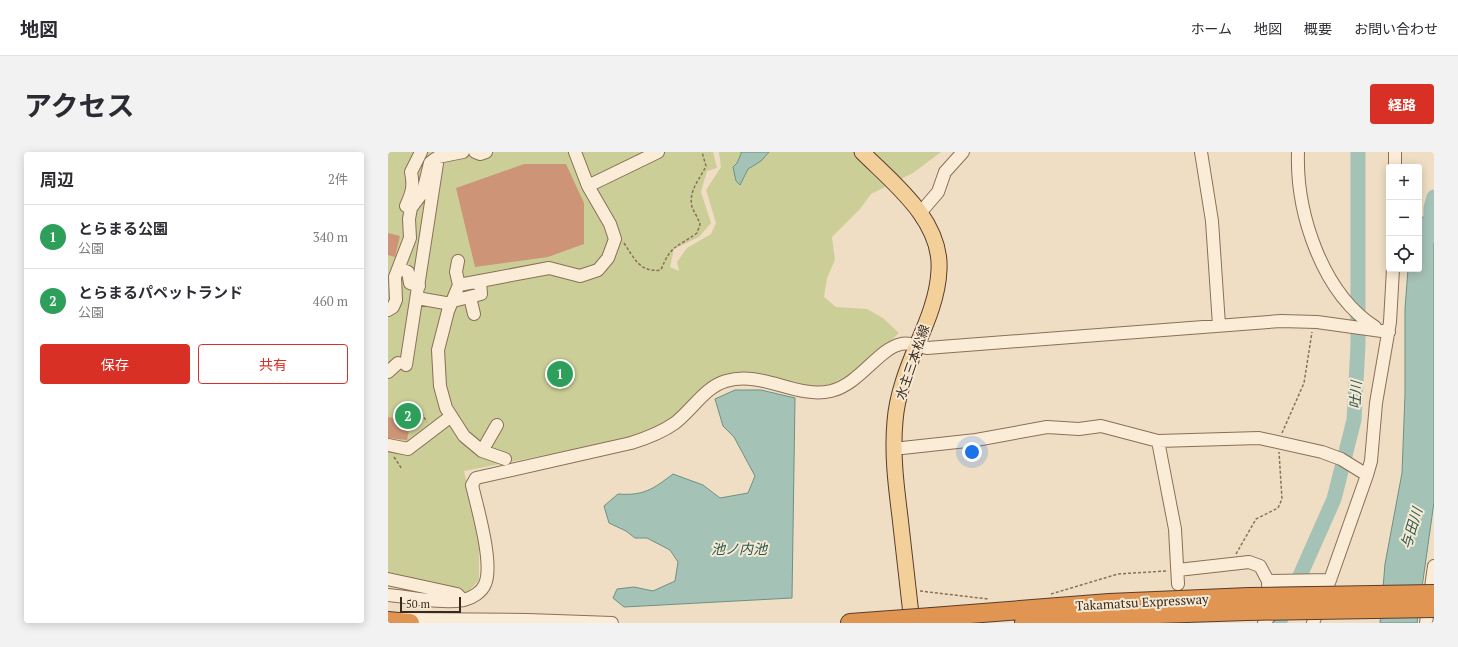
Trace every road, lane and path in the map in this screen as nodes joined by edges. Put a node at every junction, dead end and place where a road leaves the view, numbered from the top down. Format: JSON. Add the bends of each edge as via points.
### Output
{"nodes":[{"id":1,"x":421,"y":152,"type":"edge"},
{"id":2,"x":463,"y":152,"type":"edge"},
{"id":3,"x":475,"y":152,"type":"edge"},
{"id":4,"x":486,"y":152,"type":"edge"},
{"id":5,"x":575,"y":152,"type":"edge"},
{"id":6,"x":658,"y":152,"type":"edge"},
{"id":7,"x":702,"y":152,"type":"edge"},
{"id":8,"x":862,"y":152,"type":"edge"},
{"id":9,"x":963,"y":152,"type":"edge"},
{"id":10,"x":1201,"y":152,"type":"edge"},
{"id":11,"x":1298,"y":152,"type":"edge"},
{"id":12,"x":1395,"y":152,"type":"edge"},
{"id":13,"x":438,"y":155,"type":"edge"},
{"id":14,"x":1395,"y":164,"type":"edge"},
{"id":15,"x":588,"y":186,"type":"junction"},
{"id":16,"x":920,"y":212,"type":"junction"},
{"id":17,"x":410,"y":224,"type":"junction"},
{"id":18,"x":614,"y":239,"type":"junction"},
{"id":19,"x":458,"y":261,"type":"dead end"},
{"id":20,"x":399,"y":268,"type":"junction"},
{"id":21,"x":1393,"y":272,"type":"edge"},
{"id":22,"x":480,"y":281,"type":"junction"},
{"id":23,"x":459,"y":285,"type":"junction"},
{"id":24,"x":419,"y":286,"type":"junction"},
{"id":25,"x":470,"y":297,"type":"junction"},
{"id":26,"x":417,"y":298,"type":"junction"},
{"id":27,"x":452,"y":302,"type":"junction"},
{"id":28,"x":388,"y":310,"type":"edge"},
{"id":29,"x":474,"y":314,"type":"dead end"},
{"id":30,"x":1314,"y":322,"type":"junction"},
{"id":31,"x":1219,"y":325,"type":"junction"},
{"id":32,"x":1384,"y":331,"type":"junction"},
{"id":33,"x":917,"y":346,"type":"junction"},
{"id":34,"x":388,"y":372,"type":"edge"},
{"id":35,"x":416,"y":413,"type":"dead end"},
{"id":36,"x":450,"y":417,"type":"junction"},
{"id":37,"x":498,"y":425,"type":"dead end"},
{"id":38,"x":432,"y":430,"type":"junction"},
{"id":39,"x":1158,"y":441,"type":"junction"},
{"id":40,"x":1278,"y":442,"type":"junction"},
{"id":41,"x":390,"y":449,"type":"edge"},
{"id":42,"x":893,"y":449,"type":"junction"},
{"id":43,"x":482,"y":451,"type":"junction"},
{"id":44,"x":505,"y":459,"type":"dead end"},
{"id":45,"x":402,"y":469,"type":"dead end"},
{"id":46,"x":1368,"y":475,"type":"junction"},
{"id":47,"x":1229,"y":565,"type":"junction"},
{"id":48,"x":1434,"y":566,"type":"edge"},
{"id":49,"x":1178,"y":570,"type":"junction"},
{"id":50,"x":1434,"y":570,"type":"edge"},
{"id":51,"x":388,"y":579,"type":"edge"},
{"id":52,"x":1330,"y":580,"type":"junction"},
{"id":53,"x":1268,"y":581,"type":"junction"},
{"id":54,"x":1178,"y":584,"type":"dead end"},
{"id":55,"x":908,"y":590,"type":"junction"},
{"id":56,"x":1434,"y":594,"type":"edge"},
{"id":57,"x":388,"y":595,"type":"edge"},
{"id":58,"x":1046,"y":595,"type":"dead end"},
{"id":59,"x":994,"y":599,"type":"dead end"},
{"id":60,"x":463,"y":600,"type":"junction"},
{"id":61,"x":1248,"y":604,"type":"junction"},
{"id":62,"x":1434,"y":608,"type":"edge"},
{"id":63,"x":388,"y":620,"type":"edge"},
{"id":64,"x":410,"y":623,"type":"edge"},
{"id":65,"x":612,"y":623,"type":"edge"},
{"id":66,"x":850,"y":623,"type":"edge"},
{"id":67,"x":912,"y":623,"type":"edge"},
{"id":68,"x":1024,"y":623,"type":"edge"},
{"id":69,"x":1264,"y":623,"type":"edge"},
{"id":70,"x":1313,"y":623,"type":"edge"},
{"id":71,"x":1426,"y":623,"type":"edge"}],
"edges":[{"from":1,"to":17,"type":"street","via":[[411,172],[413,192],[404,210],[404,219]]},
{"from":2,"to":13,"type":"street"},
{"from":3,"to":4,"type":"street"},
{"from":5,"to":15,"type":"street"},
{"from":6,"to":15,"type":"street"},
{"from":7,"to":18,"type":"path","via":[[706,166],[693,188],[691,201],[700,224],[697,233],[677,245],[667,255],[661,270],[652,272],[638,265],[622,239]]},
{"from":8,"to":16,"type":"main road","name":"水主三本松線"},
{"from":9,"to":16,"type":"street","via":[[945,172],[938,192]]},
{"from":10,"to":31,"type":"street","via":[[1212,221]]},
{"from":11,"to":32,"type":"street","via":[[1297,176],[1301,202],[1321,259],[1344,299],[1362,318]]},
{"from":12,"to":14,"type":"street"},
{"from":13,"to":17,"type":"street","via":[[430,162],[423,192],[411,208]]},
{"from":13,"to":24,"type":"street"},
{"from":15,"to":18,"type":"street","via":[[610,224]]},
{"from":16,"to":33,"type":"main road","name":"水主三本松線","via":[[936,243],[939,270],[936,292]]},
{"from":17,"to":20,"type":"street","via":[[410,238]]},
{"from":18,"to":22,"type":"street","via":[[608,258],[598,270],[580,276],[549,268]]},
{"from":19,"to":23,"type":"street","via":[[456,272]]},
{"from":20,"to":24,"type":"street","via":[[408,272],[410,283]]},
{"from":20,"to":28,"type":"street","via":[[395,277],[396,300],[393,308]]},
{"from":21,"to":32,"type":"street"},
{"from":22,"to":23,"type":"street"},
{"from":22,"to":25,"type":"street","via":[[481,294]]},
{"from":23,"to":27,"type":"street"},
{"from":24,"to":26,"type":"street"},
{"from":25,"to":27,"type":"street"},
{"from":25,"to":29,"type":"street"},
{"from":26,"to":27,"type":"street"},
{"from":26,"to":34,"type":"street","via":[[402,364]]},
{"from":27,"to":36,"type":"street","via":[[438,350],[440,386]]},
{"from":30,"to":31,"type":"street","via":[[1281,321]]},
{"from":30,"to":32,"type":"street"},
{"from":30,"to":40,"type":"path","via":[[1304,383]]},
{"from":31,"to":33,"type":"street","via":[[927,348]]},
{"from":32,"to":46,"type":"street"},
{"from":33,"to":42,"type":"main road","name":"水主三本松線","via":[[909,362],[901,390],[895,418]]},
{"from":33,"to":60,"type":"street","via":[[906,343],[895,346],[850,382],[830,391],[810,392],[752,379],[727,381],[708,392],[675,423],[648,437],[476,478],[472,485],[485,548],[487,576],[481,591]]},
{"from":35,"to":38,"type":"path","via":[[422,414]]},
{"from":36,"to":38,"type":"street"},
{"from":36,"to":43,"type":"street","via":[[464,436]]},
{"from":37,"to":43,"type":"street"},
{"from":38,"to":41,"type":"street","via":[[408,449]]},
{"from":39,"to":40,"type":"street","via":[[1260,438]]},
{"from":39,"to":42,"type":"street","via":[[1105,426],[1079,429],[1047,427],[976,440]]},
{"from":39,"to":49,"type":"street","via":[[1175,529]]},
{"from":40,"to":46,"type":"street","via":[[1342,459]]},
{"from":40,"to":47,"type":"path","via":[[1282,499],[1278,508],[1256,519]]},
{"from":41,"to":45,"type":"path"},
{"from":42,"to":55,"type":"main road","name":"水主三本松線"},
{"from":43,"to":44,"type":"street"},
{"from":46,"to":52,"type":"street"},
{"from":47,"to":49,"type":"street"},
{"from":47,"to":53,"type":"street","via":[[1249,562],[1260,566]]},
{"from":48,"to":50,"type":"street"},
{"from":49,"to":54,"type":"street"},
{"from":49,"to":58,"type":"path","via":[[1118,574]]},
{"from":50,"to":71,"type":"street"},
{"from":51,"to":60,"type":"street","via":[[457,594]]},
{"from":52,"to":53,"type":"street"},
{"from":52,"to":70,"type":"street"},
{"from":53,"to":69,"type":"street","via":[[1269,617]]},
{"from":55,"to":59,"type":"path"},
{"from":55,"to":67,"type":"main road","name":"水主三本松線"},
{"from":56,"to":61,"type":"highway","name":"Takamatsu Expressway","bridge":true},
{"from":57,"to":60,"type":"street","via":[[431,600]]},
{"from":61,"to":62,"type":"highway","name":"Takamatsu Expressway","bridge":true},
{"from":61,"to":66,"type":"highway","name":"Takamatsu Expressway","bridge":true,"via":[[1109,603]]},
{"from":61,"to":68,"type":"highway","name":"Takamatsu Expressway","via":[[1157,614]]},
{"from":63,"to":64,"type":"highway"},
{"from":63,"to":65,"type":"street","via":[[478,619]]}]}
